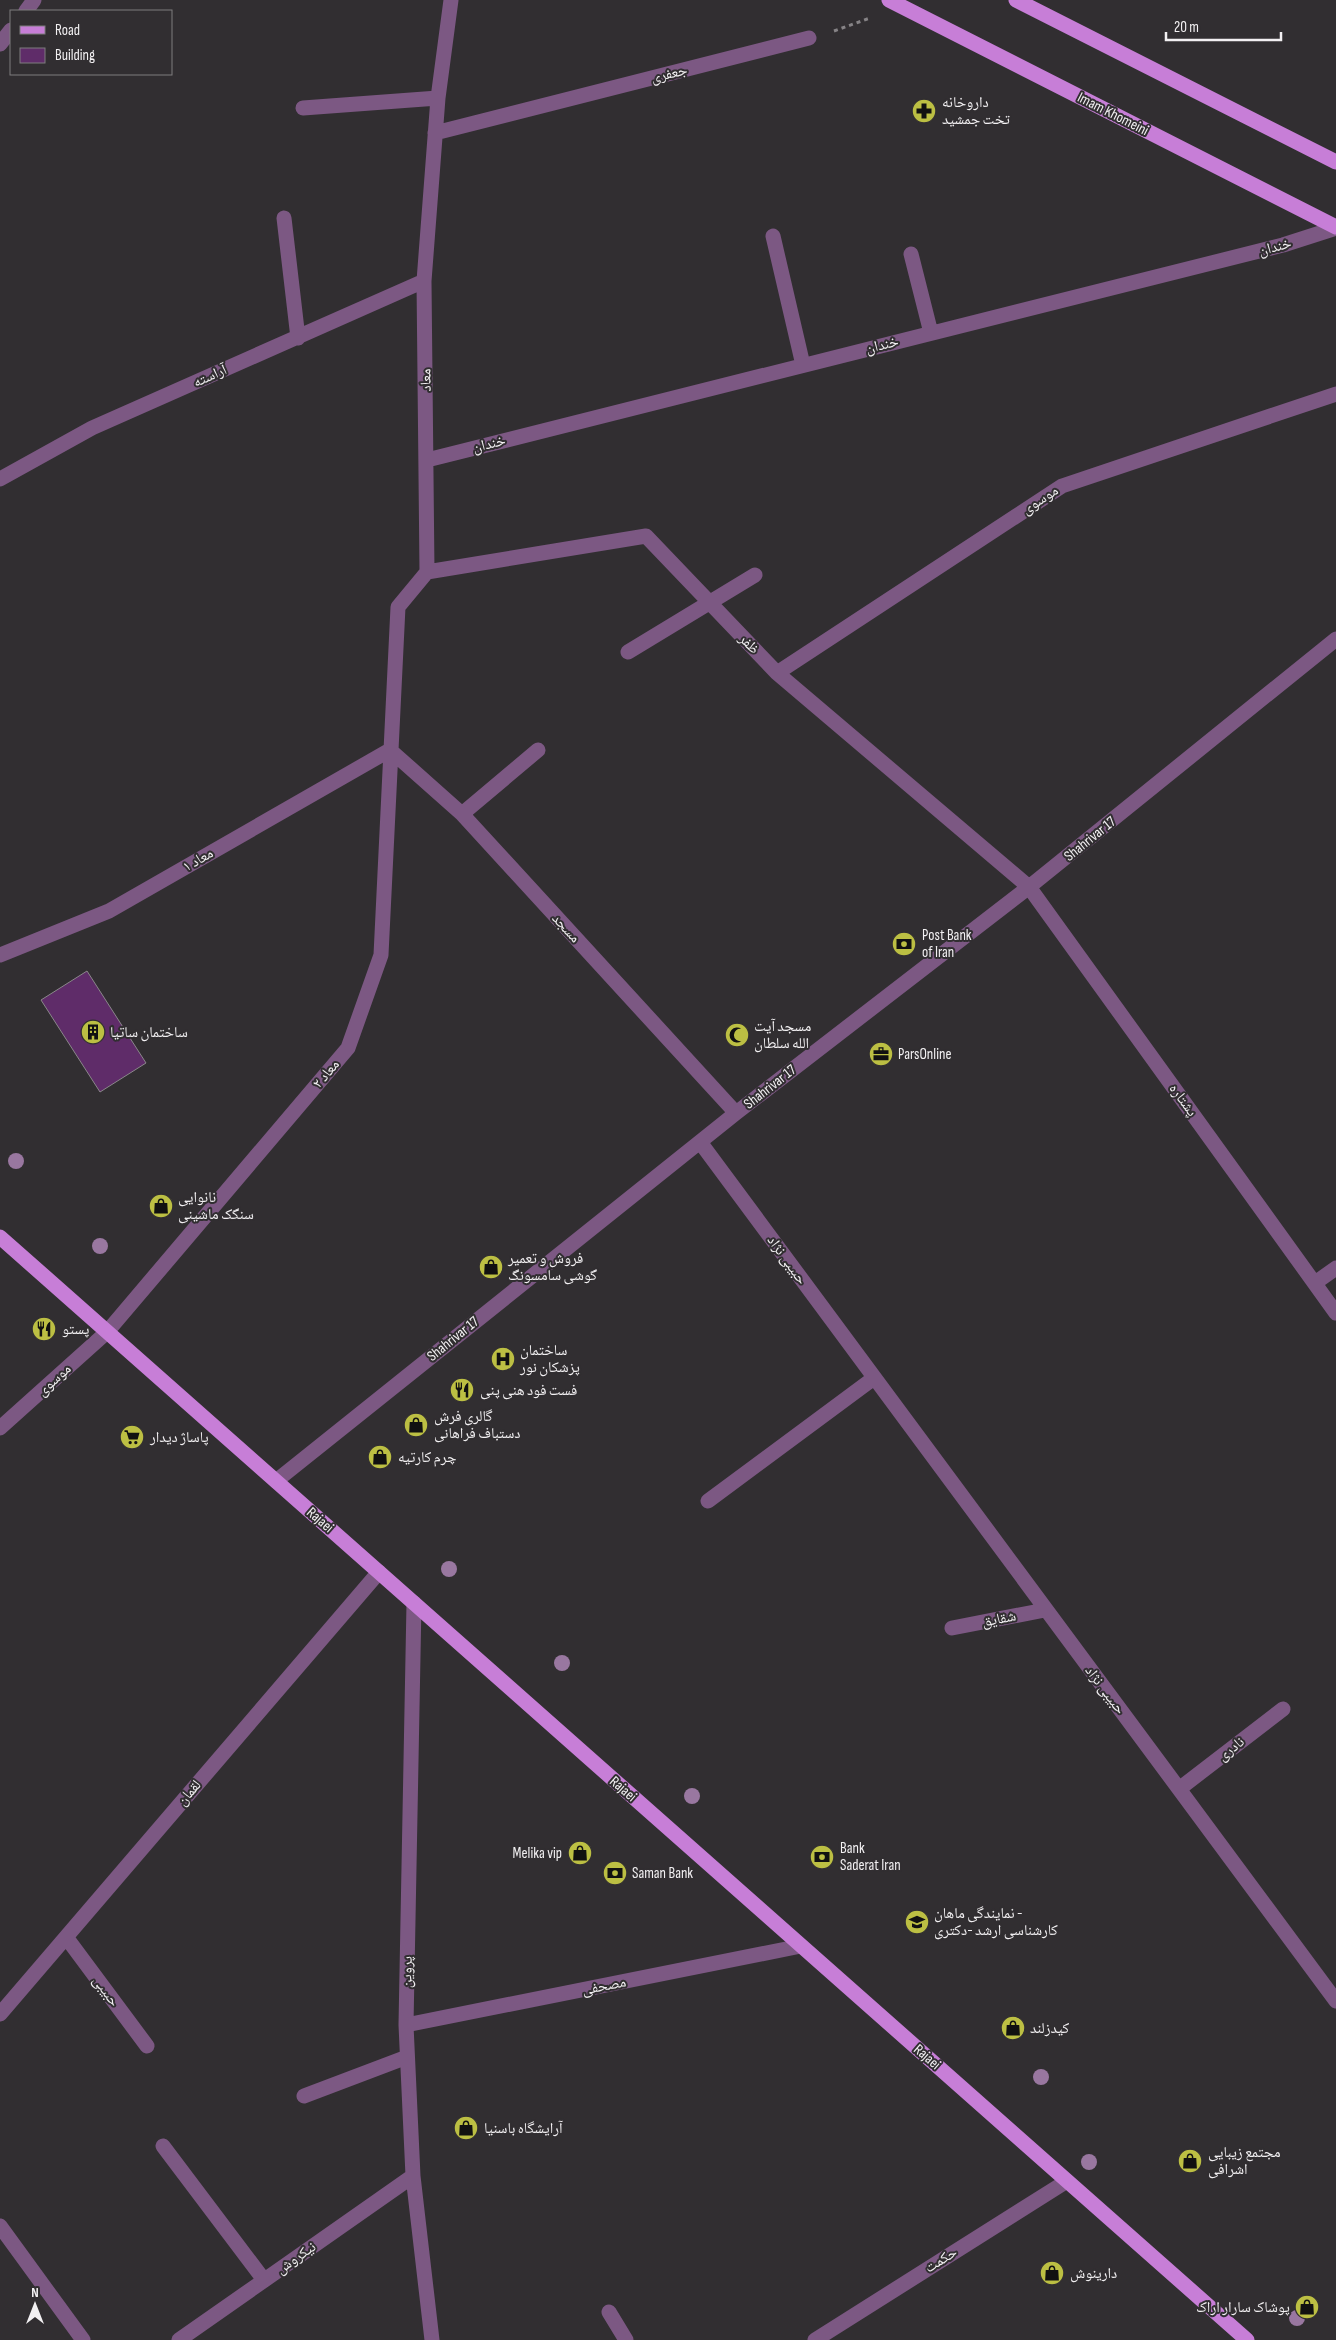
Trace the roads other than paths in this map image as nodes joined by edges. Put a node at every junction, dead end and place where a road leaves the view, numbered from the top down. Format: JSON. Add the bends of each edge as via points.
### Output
{"nodes":[{"id":1,"x":451,"y":0,"type":"edge"},
{"id":2,"x":1016,"y":0,"type":"edge"},
{"id":3,"x":895,"y":3,"type":"edge"},
{"id":4,"x":10,"y":31,"type":"edge"},
{"id":5,"x":809,"y":38,"type":"road end"},
{"id":6,"x":0,"y":44,"type":"edge"},
{"id":7,"x":438,"y":98,"type":"junction"},
{"id":8,"x":303,"y":108,"type":"dead end"},
{"id":9,"x":435,"y":133,"type":"junction"},
{"id":10,"x":1336,"y":162,"type":"edge"},
{"id":11,"x":284,"y":218,"type":"dead end"},
{"id":12,"x":1336,"y":228,"type":"edge"},
{"id":13,"x":773,"y":236,"type":"dead end"},
{"id":14,"x":910,"y":254,"type":"dead end"},
{"id":15,"x":424,"y":281,"type":"junction"},
{"id":16,"x":931,"y":333,"type":"junction"},
{"id":17,"x":298,"y":338,"type":"junction"},
{"id":18,"x":803,"y":364,"type":"junction"},
{"id":19,"x":1336,"y":394,"type":"edge"},
{"id":20,"x":427,"y":460,"type":"junction"},
{"id":21,"x":0,"y":479,"type":"edge"},
{"id":22,"x":427,"y":572,"type":"junction"},
{"id":23,"x":755,"y":575,"type":"dead end"},
{"id":24,"x":709,"y":602,"type":"junction"},
{"id":25,"x":1336,"y":640,"type":"edge"},
{"id":26,"x":628,"y":652,"type":"dead end"},
{"id":27,"x":777,"y":673,"type":"junction"},
{"id":28,"x":390,"y":750,"type":"junction"},
{"id":29,"x":538,"y":750,"type":"dead end"},
{"id":30,"x":462,"y":814,"type":"junction"},
{"id":31,"x":1030,"y":887,"type":"junction"},
{"id":32,"x":0,"y":955,"type":"edge"},
{"id":33,"x":736,"y":1113,"type":"junction"},
{"id":34,"x":700,"y":1142,"type":"junction"},
{"id":35,"x":0,"y":1237,"type":"edge"},
{"id":36,"x":1336,"y":1268,"type":"edge"},
{"id":37,"x":1316,"y":1283,"type":"junction"},
{"id":38,"x":1336,"y":1312,"type":"edge"},
{"id":39,"x":107,"y":1332,"type":"junction"},
{"id":40,"x":874,"y":1378,"type":"junction"},
{"id":41,"x":0,"y":1428,"type":"edge"},
{"id":42,"x":276,"y":1481,"type":"junction"},
{"id":43,"x":708,"y":1501,"type":"dead end"},
{"id":44,"x":379,"y":1572,"type":"junction"},
{"id":45,"x":414,"y":1603,"type":"junction"},
{"id":46,"x":1046,"y":1610,"type":"junction"},
{"id":47,"x":952,"y":1628,"type":"dead end"},
{"id":48,"x":1283,"y":1708,"type":"dead end"},
{"id":49,"x":1179,"y":1789,"type":"junction"},
{"id":50,"x":66,"y":1937,"type":"junction"},
{"id":51,"x":801,"y":1946,"type":"junction"},
{"id":52,"x":1336,"y":2002,"type":"edge"},
{"id":53,"x":0,"y":2014,"type":"edge"},
{"id":54,"x":406,"y":2025,"type":"junction"},
{"id":55,"x":146,"y":2046,"type":"dead end"},
{"id":56,"x":407,"y":2057,"type":"junction"},
{"id":57,"x":304,"y":2096,"type":"dead end"},
{"id":58,"x":162,"y":2146,"type":"dead end"},
{"id":59,"x":413,"y":2176,"type":"junction"},
{"id":60,"x":1067,"y":2181,"type":"junction"},
{"id":61,"x":0,"y":2226,"type":"edge"},
{"id":62,"x":264,"y":2280,"type":"junction"},
{"id":63,"x":608,"y":2312,"type":"dead end"},
{"id":64,"x":82,"y":2340,"type":"edge"},
{"id":65,"x":179,"y":2340,"type":"edge"},
{"id":66,"x":432,"y":2340,"type":"edge"},
{"id":67,"x":626,"y":2340,"type":"edge"},
{"id":68,"x":815,"y":2340,"type":"edge"},
{"id":69,"x":1247,"y":2340,"type":"edge"}],
"edges":[{"from":1,"to":7,"type":"street","name":"معاد"},
{"from":2,"to":10,"type":"main road"},
{"from":3,"to":12,"type":"main road","name":"Imam Khomeini"},
{"from":4,"to":6,"type":"street"},
{"from":5,"to":9,"type":"street","name":"جعفری"},
{"from":7,"to":8,"type":"street"},
{"from":7,"to":9,"type":"street","name":"معاد"},
{"from":9,"to":15,"type":"street","name":"معاد"},
{"from":11,"to":17,"type":"street"},
{"from":12,"to":16,"type":"street","name":"خندان","via":[[1284,245]]},
{"from":13,"to":18,"type":"street"},
{"from":14,"to":16,"type":"street"},
{"from":15,"to":17,"type":"street","name":"آراسته"},
{"from":15,"to":20,"type":"street","name":"معاد"},
{"from":16,"to":18,"type":"street","name":"خندان"},
{"from":17,"to":21,"type":"street","name":"آراسته","via":[[92,428]]},
{"from":18,"to":20,"type":"street","name":"خندان"},
{"from":19,"to":27,"type":"street","name":"موسوی","via":[[1062,486]]},
{"from":20,"to":22,"type":"street","name":"معاد"},
{"from":22,"to":24,"type":"street","name":"ظفر","via":[[646,536]]},
{"from":22,"to":28,"type":"street","via":[[398,607]]},
{"from":23,"to":24,"type":"street"},
{"from":24,"to":26,"type":"street"},
{"from":24,"to":27,"type":"street","name":"ظفر"},
{"from":25,"to":31,"type":"street","name":"Shahrivar 17"},
{"from":27,"to":31,"type":"street","name":"ظفر"},
{"from":28,"to":30,"type":"street","name":"مسجد"},
{"from":28,"to":32,"type":"street","name":"معاد ۱","via":[[109,911]]},
{"from":28,"to":39,"type":"street","name":"معاد ۲","via":[[381,955],[348,1048]]},
{"from":29,"to":30,"type":"street"},
{"from":30,"to":33,"type":"street","name":"مسجد"},
{"from":31,"to":33,"type":"street","name":"Shahrivar 17"},
{"from":31,"to":37,"type":"street","name":"پشتاره"},
{"from":33,"to":34,"type":"street","name":"Shahrivar 17"},
{"from":34,"to":40,"type":"street","name":"حبیبی نژاد"},
{"from":34,"to":42,"type":"street","name":"Shahrivar 17"},
{"from":35,"to":39,"type":"main road","name":"Rajaei"},
{"from":36,"to":37,"type":"street"},
{"from":37,"to":38,"type":"street","name":"پشتاره"},
{"from":39,"to":41,"type":"street","name":"موسوی"},
{"from":39,"to":42,"type":"main road","name":"Rajaei"},
{"from":40,"to":43,"type":"street"},
{"from":40,"to":46,"type":"street","name":"حبیبی نژاد"},
{"from":42,"to":44,"type":"main road","name":"Rajaei"},
{"from":44,"to":45,"type":"main road","name":"Rajaei"},
{"from":44,"to":50,"type":"street","name":"لقمان"},
{"from":45,"to":51,"type":"main road","name":"Rajaei"},
{"from":45,"to":54,"type":"street","name":"پروین"},
{"from":46,"to":47,"type":"street","name":"شقایق"},
{"from":46,"to":49,"type":"street","name":"حبیبی نژاد"},
{"from":48,"to":49,"type":"street","name":"نادری"},
{"from":49,"to":52,"type":"street","name":"حبیبی نژاد"},
{"from":50,"to":53,"type":"street","name":"لقمان"},
{"from":50,"to":55,"type":"street","name":"حبیبی"},
{"from":51,"to":54,"type":"street","name":"مصحفی"},
{"from":51,"to":60,"type":"main road","name":"Rajaei"},
{"from":54,"to":56,"type":"street","name":"پروین"},
{"from":56,"to":57,"type":"street"},
{"from":56,"to":59,"type":"street","name":"پروین"},
{"from":58,"to":62,"type":"street"},
{"from":59,"to":62,"type":"street","name":"نیکروش"},
{"from":59,"to":66,"type":"street","name":"پروین"},
{"from":60,"to":68,"type":"street","name":"حکمت"},
{"from":60,"to":69,"type":"main road","name":"Rajaei"},
{"from":61,"to":64,"type":"street"},
{"from":62,"to":65,"type":"street","name":"نیکروش"},
{"from":63,"to":67,"type":"street"}]}
